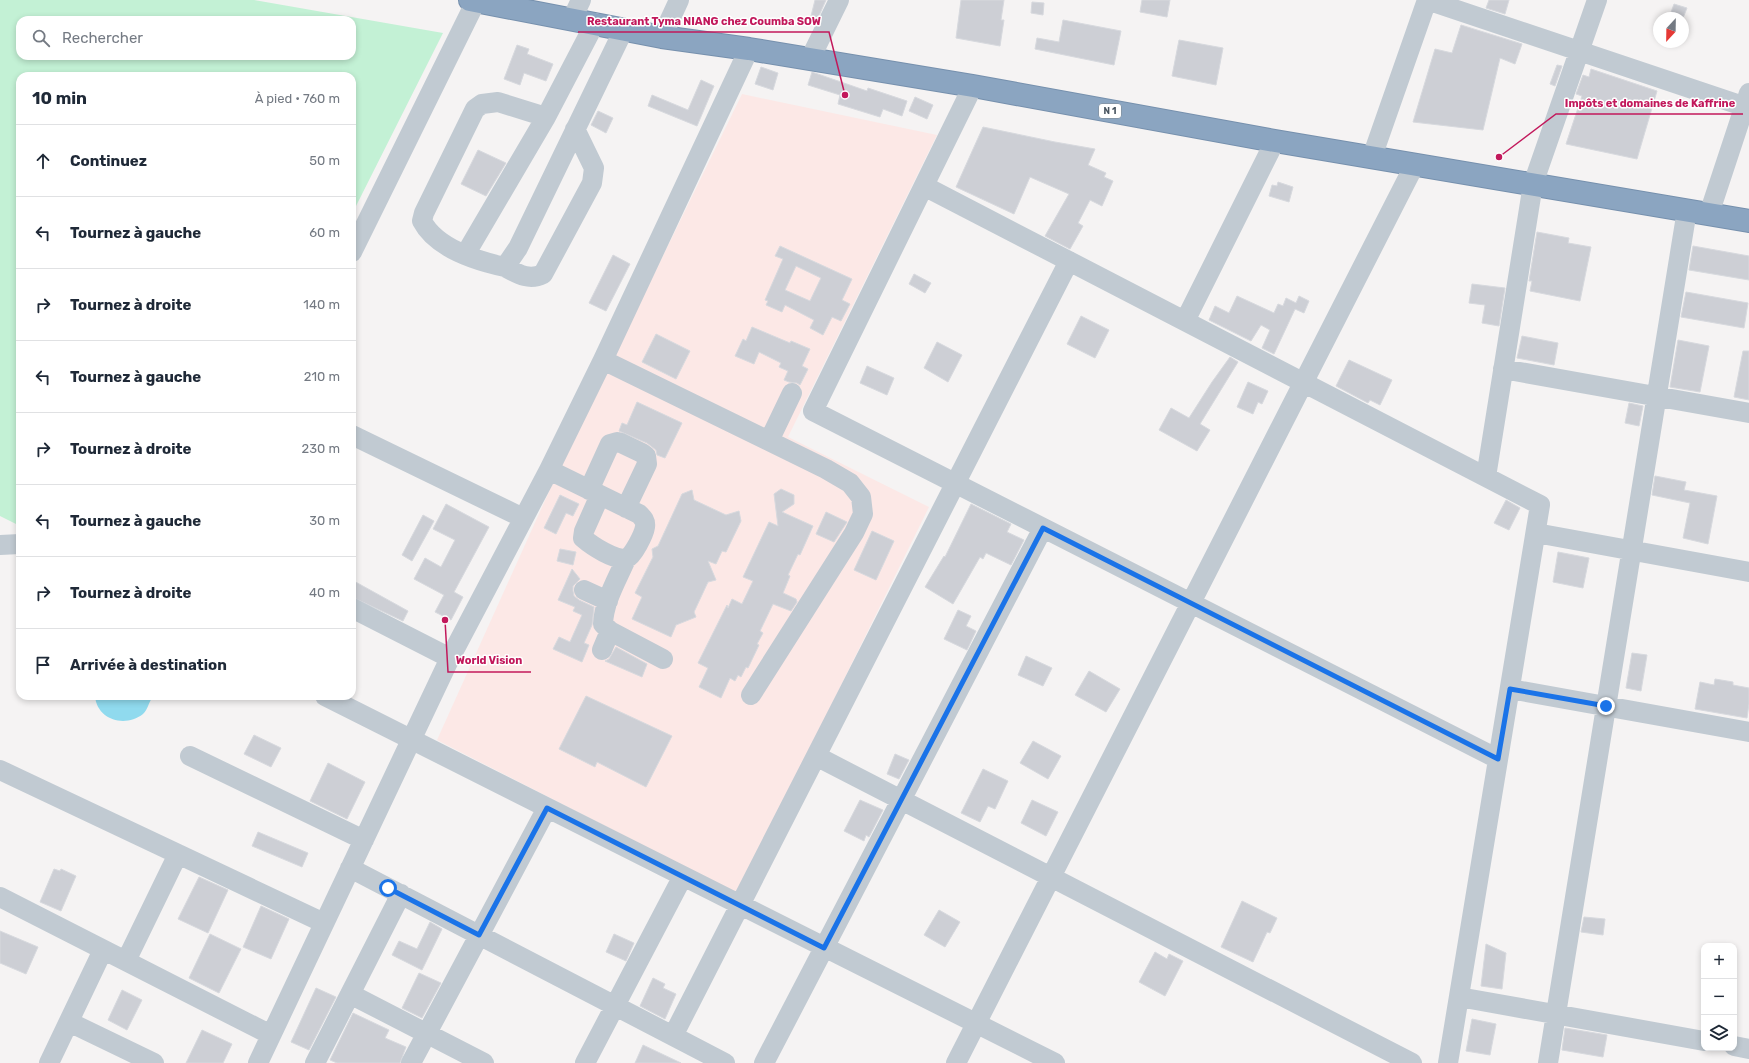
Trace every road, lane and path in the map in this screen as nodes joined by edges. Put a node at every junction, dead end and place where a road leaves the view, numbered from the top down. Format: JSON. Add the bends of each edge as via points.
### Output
{"nodes":[{"id":1,"x":473,"y":0,"type":"edge"},
{"id":2,"x":680,"y":0,"type":"edge"},
{"id":3,"x":839,"y":0,"type":"edge"},
{"id":4,"x":1427,"y":0,"type":"edge"},
{"id":5,"x":1597,"y":0,"type":"edge"},
{"id":6,"x":577,"y":9,"type":"edge"},
{"id":7,"x":595,"y":23,"type":"junction"},
{"id":8,"x":624,"y":29,"type":"junction"},
{"id":9,"x":662,"y":37,"type":"junction"},
{"id":10,"x":749,"y":49,"type":"junction"},
{"id":11,"x":1579,"y":51,"type":"junction"},
{"id":12,"x":810,"y":59,"type":"junction"},
{"id":13,"x":973,"y":86,"type":"junction"},
{"id":14,"x":1748,"y":102,"type":"edge"},
{"id":15,"x":546,"y":117,"type":"junction"},
{"id":16,"x":575,"y":129,"type":"junction"},
{"id":17,"x":1275,"y":141,"type":"junction"},
{"id":18,"x":1372,"y":157,"type":"junction"},
{"id":19,"x":1415,"y":164,"type":"junction"},
{"id":20,"x":1533,"y":184,"type":"junction"},
{"id":21,"x":924,"y":186,"type":"junction"},
{"id":22,"x":1687,"y":210,"type":"junction"},
{"id":23,"x":1708,"y":214,"type":"junction"},
{"id":24,"x":1749,"y":221,"type":"edge"},
{"id":25,"x":356,"y":244,"type":"edge"},
{"id":26,"x":465,"y":255,"type":"junction"},
{"id":27,"x":1069,"y":261,"type":"junction"},
{"id":28,"x":505,"y":267,"type":"junction"},
{"id":29,"x":1185,"y":321,"type":"junction"},
{"id":30,"x":603,"y":360,"type":"junction"},
{"id":31,"x":1503,"y":369,"type":"junction"},
{"id":32,"x":1304,"y":382,"type":"junction"},
{"id":33,"x":792,"y":393,"type":"dead end"},
{"id":34,"x":1656,"y":397,"type":"junction"},
{"id":35,"x":1749,"y":413,"type":"edge"},
{"id":36,"x":356,"y":437,"type":"edge"},
{"id":37,"x":769,"y":441,"type":"junction"},
{"id":38,"x":549,"y":470,"type":"junction"},
{"id":39,"x":1486,"y":477,"type":"junction"},
{"id":40,"x":955,"y":484,"type":"junction"},
{"id":41,"x":595,"y":493,"type":"junction"},
{"id":42,"x":626,"y":508,"type":"junction"},
{"id":43,"x":523,"y":518,"type":"junction"},
{"id":44,"x":1043,"y":528,"type":"junction"},
{"id":45,"x":1536,"y":533,"type":"junction"},
{"id":46,"x":0,"y":544,"type":"edge"},
{"id":47,"x":16,"y":544,"type":"edge"},
{"id":48,"x":1631,"y":550,"type":"junction"},
{"id":49,"x":626,"y":559,"type":"junction"},
{"id":50,"x":1749,"y":572,"type":"edge"},
{"id":51,"x":584,"y":590,"type":"dead end"},
{"id":52,"x":608,"y":601,"type":"junction"},
{"id":53,"x":1191,"y":603,"type":"junction"},
{"id":54,"x":356,"y":610,"type":"edge"},
{"id":55,"x":610,"y":631,"type":"junction"},
{"id":56,"x":602,"y":650,"type":"dead end"},
{"id":57,"x":450,"y":658,"type":"junction"},
{"id":58,"x":663,"y":659,"type":"dead end"},
{"id":59,"x":1510,"y":689,"type":"junction"},
{"id":60,"x":751,"y":695,"type":"dead end"},
{"id":61,"x":333,"y":700,"type":"edge"},
{"id":62,"x":1606,"y":706,"type":"junction"},
{"id":63,"x":1749,"y":732,"type":"edge"},
{"id":64,"x":412,"y":739,"type":"junction"},
{"id":65,"x":190,"y":756,"type":"dead end"},
{"id":66,"x":816,"y":756,"type":"junction"},
{"id":67,"x":1498,"y":759,"type":"junction"},
{"id":68,"x":0,"y":770,"type":"edge"},
{"id":69,"x":901,"y":800,"type":"junction"},
{"id":70,"x":547,"y":808,"type":"junction"},
{"id":71,"x":364,"y":840,"type":"junction"},
{"id":72,"x":178,"y":854,"type":"junction"},
{"id":73,"x":350,"y":868,"type":"junction"},
{"id":74,"x":683,"y":876,"type":"junction"},
{"id":75,"x":1051,"y":877,"type":"junction"},
{"id":76,"x":401,"y":894,"type":"junction"},
{"id":77,"x":0,"y":897,"type":"edge"},
{"id":78,"x":740,"y":905,"type":"junction"},
{"id":79,"x":324,"y":923,"type":"junction"},
{"id":80,"x":479,"y":935,"type":"junction"},
{"id":81,"x":824,"y":948,"type":"junction"},
{"id":82,"x":104,"y":950,"type":"junction"},
{"id":83,"x":126,"y":961,"type":"junction"},
{"id":84,"x":350,"y":994,"type":"junction"},
{"id":85,"x":1459,"y":997,"type":"junction"},
{"id":86,"x":615,"y":1006,"type":"junction"},
{"id":87,"x":1556,"y":1014,"type":"junction"},
{"id":88,"x":69,"y":1022,"type":"junction"},
{"id":89,"x":976,"y":1023,"type":"junction"},
{"id":90,"x":427,"y":1034,"type":"junction"},
{"id":91,"x":271,"y":1035,"type":"junction"},
{"id":92,"x":673,"y":1036,"type":"junction"},
{"id":93,"x":1701,"y":1040,"type":"edge"},
{"id":94,"x":1737,"y":1047,"type":"edge"},
{"id":95,"x":1749,"y":1049,"type":"edge"},
{"id":96,"x":49,"y":1063,"type":"edge"},
{"id":97,"x":154,"y":1063,"type":"edge"},
{"id":98,"x":258,"y":1063,"type":"edge"},
{"id":99,"x":315,"y":1063,"type":"edge"},
{"id":100,"x":411,"y":1063,"type":"edge"},
{"id":101,"x":484,"y":1063,"type":"edge"},
{"id":102,"x":585,"y":1063,"type":"edge"},
{"id":103,"x":725,"y":1063,"type":"edge"},
{"id":104,"x":764,"y":1063,"type":"edge"},
{"id":105,"x":956,"y":1063,"type":"edge"},
{"id":106,"x":1055,"y":1063,"type":"edge"},
{"id":107,"x":1412,"y":1063,"type":"edge"},
{"id":108,"x":1448,"y":1063,"type":"edge"},
{"id":109,"x":1548,"y":1063,"type":"edge"}],
"edges":[{"from":1,"to":6,"type":"highway","number":"N 1"},
{"from":1,"to":25,"type":"street"},
{"from":2,"to":9,"type":"street"},
{"from":3,"to":12,"type":"street"},
{"from":4,"to":11,"type":"street"},
{"from":4,"to":18,"type":"street"},
{"from":5,"to":11,"type":"street"},
{"from":6,"to":7,"type":"highway","number":"N 1"},
{"from":7,"to":8,"type":"highway","number":"N 1"},
{"from":7,"to":15,"type":"street"},
{"from":8,"to":9,"type":"highway","number":"N 1"},
{"from":8,"to":16,"type":"street"},
{"from":9,"to":10,"type":"highway","number":"N 1"},
{"from":10,"to":12,"type":"highway","number":"N 1"},
{"from":10,"to":30,"type":"street"},
{"from":11,"to":14,"type":"street"},
{"from":11,"to":20,"type":"street"},
{"from":12,"to":13,"type":"highway","number":"N 1"},
{"from":13,"to":17,"type":"highway","number":"N 1"},
{"from":13,"to":21,"type":"street"},
{"from":14,"to":23,"type":"street"},
{"from":15,"to":26,"type":"street"},
{"from":15,"to":26,"type":"street","via":[[498,102],[482,104],[475,109],[422,221],[427,231]]},
{"from":16,"to":28,"type":"street","via":[[518,248]]},
{"from":16,"to":28,"type":"street","via":[[594,168],[592,183],[543,274],[536,278],[523,276]]},
{"from":17,"to":18,"type":"highway","number":"N 1"},
{"from":17,"to":29,"type":"street"},
{"from":18,"to":19,"type":"highway","number":"N 1"},
{"from":19,"to":20,"type":"highway","number":"N 1"},
{"from":19,"to":32,"type":"street"},
{"from":20,"to":22,"type":"highway","number":"N 1"},
{"from":20,"to":31,"type":"street"},
{"from":21,"to":27,"type":"street"},
{"from":21,"to":40,"type":"street","via":[[813,411]]},
{"from":22,"to":23,"type":"highway","number":"N 1"},
{"from":22,"to":34,"type":"street"},
{"from":23,"to":24,"type":"highway","number":"N 1"},
{"from":26,"to":28,"type":"street"},
{"from":27,"to":29,"type":"street"},
{"from":27,"to":40,"type":"street"},
{"from":29,"to":32,"type":"street"},
{"from":30,"to":37,"type":"street"},
{"from":30,"to":38,"type":"street"},
{"from":31,"to":34,"type":"street"},
{"from":31,"to":39,"type":"street"},
{"from":32,"to":39,"type":"street"},
{"from":32,"to":53,"type":"street"},
{"from":33,"to":37,"type":"street"},
{"from":34,"to":35,"type":"street"},
{"from":34,"to":48,"type":"street"},
{"from":36,"to":43,"type":"street"},
{"from":37,"to":60,"type":"street","via":[[850,483],[861,496],[863,514],[854,533]]},
{"from":38,"to":41,"type":"street"},
{"from":38,"to":43,"type":"street"},
{"from":39,"to":45,"type":"street","via":[[1540,505]]},
{"from":40,"to":44,"type":"street"},
{"from":40,"to":66,"type":"street"},
{"from":41,"to":42,"type":"street"},
{"from":41,"to":42,"type":"street","via":[[610,444],[621,443],[642,453],[646,456],[647,464]]},
{"from":41,"to":49,"type":"street","via":[[583,538],[590,545],[616,558]]},
{"from":42,"to":49,"type":"street","via":[[644,519],[645,528],[633,555]]},
{"from":43,"to":57,"type":"street"},
{"from":44,"to":53,"type":"street"},
{"from":44,"to":69,"type":"street"},
{"from":45,"to":48,"type":"street"},
{"from":45,"to":59,"type":"street"},
{"from":46,"to":47,"type":"street"},
{"from":48,"to":50,"type":"street"},
{"from":48,"to":62,"type":"street"},
{"from":49,"to":52,"type":"street"},
{"from":51,"to":52,"type":"street"},
{"from":52,"to":55,"type":"street","via":[[603,624]]},
{"from":53,"to":67,"type":"street"},
{"from":53,"to":75,"type":"street"},
{"from":54,"to":57,"type":"street"},
{"from":55,"to":56,"type":"street"},
{"from":55,"to":58,"type":"street"},
{"from":57,"to":64,"type":"street"},
{"from":59,"to":62,"type":"street"},
{"from":59,"to":67,"type":"street"},
{"from":61,"to":64,"type":"street"},
{"from":62,"to":63,"type":"street"},
{"from":62,"to":87,"type":"street"},
{"from":64,"to":70,"type":"street"},
{"from":64,"to":71,"type":"street"},
{"from":65,"to":71,"type":"street"},
{"from":66,"to":69,"type":"street"},
{"from":66,"to":78,"type":"street"},
{"from":67,"to":85,"type":"street"},
{"from":68,"to":72,"type":"street"},
{"from":69,"to":75,"type":"street"},
{"from":69,"to":81,"type":"street"},
{"from":70,"to":74,"type":"street"},
{"from":70,"to":80,"type":"street"},
{"from":71,"to":73,"type":"street"},
{"from":72,"to":79,"type":"street"},
{"from":72,"to":83,"type":"street"},
{"from":73,"to":76,"type":"street"},
{"from":73,"to":79,"type":"street"},
{"from":74,"to":78,"type":"street"},
{"from":74,"to":86,"type":"street"},
{"from":75,"to":89,"type":"street"},
{"from":75,"to":107,"type":"street"},
{"from":76,"to":80,"type":"street"},
{"from":76,"to":84,"type":"street"},
{"from":77,"to":82,"type":"street"},
{"from":78,"to":81,"type":"street"},
{"from":78,"to":92,"type":"street"},
{"from":79,"to":91,"type":"street"},
{"from":80,"to":86,"type":"street"},
{"from":80,"to":90,"type":"street"},
{"from":81,"to":89,"type":"street"},
{"from":81,"to":104,"type":"street"},
{"from":82,"to":83,"type":"street"},
{"from":82,"to":88,"type":"street"},
{"from":83,"to":91,"type":"street"},
{"from":84,"to":90,"type":"street"},
{"from":84,"to":99,"type":"street"},
{"from":85,"to":87,"type":"street"},
{"from":85,"to":108,"type":"street"},
{"from":86,"to":92,"type":"street"},
{"from":86,"to":102,"type":"street"},
{"from":87,"to":93,"type":"street"},
{"from":87,"to":109,"type":"street"},
{"from":88,"to":96,"type":"street"},
{"from":88,"to":97,"type":"street"},
{"from":89,"to":105,"type":"street"},
{"from":89,"to":106,"type":"street"},
{"from":90,"to":100,"type":"street"},
{"from":90,"to":101,"type":"street"},
{"from":91,"to":98,"type":"street"},
{"from":92,"to":103,"type":"street"},
{"from":94,"to":95,"type":"street"}]}
